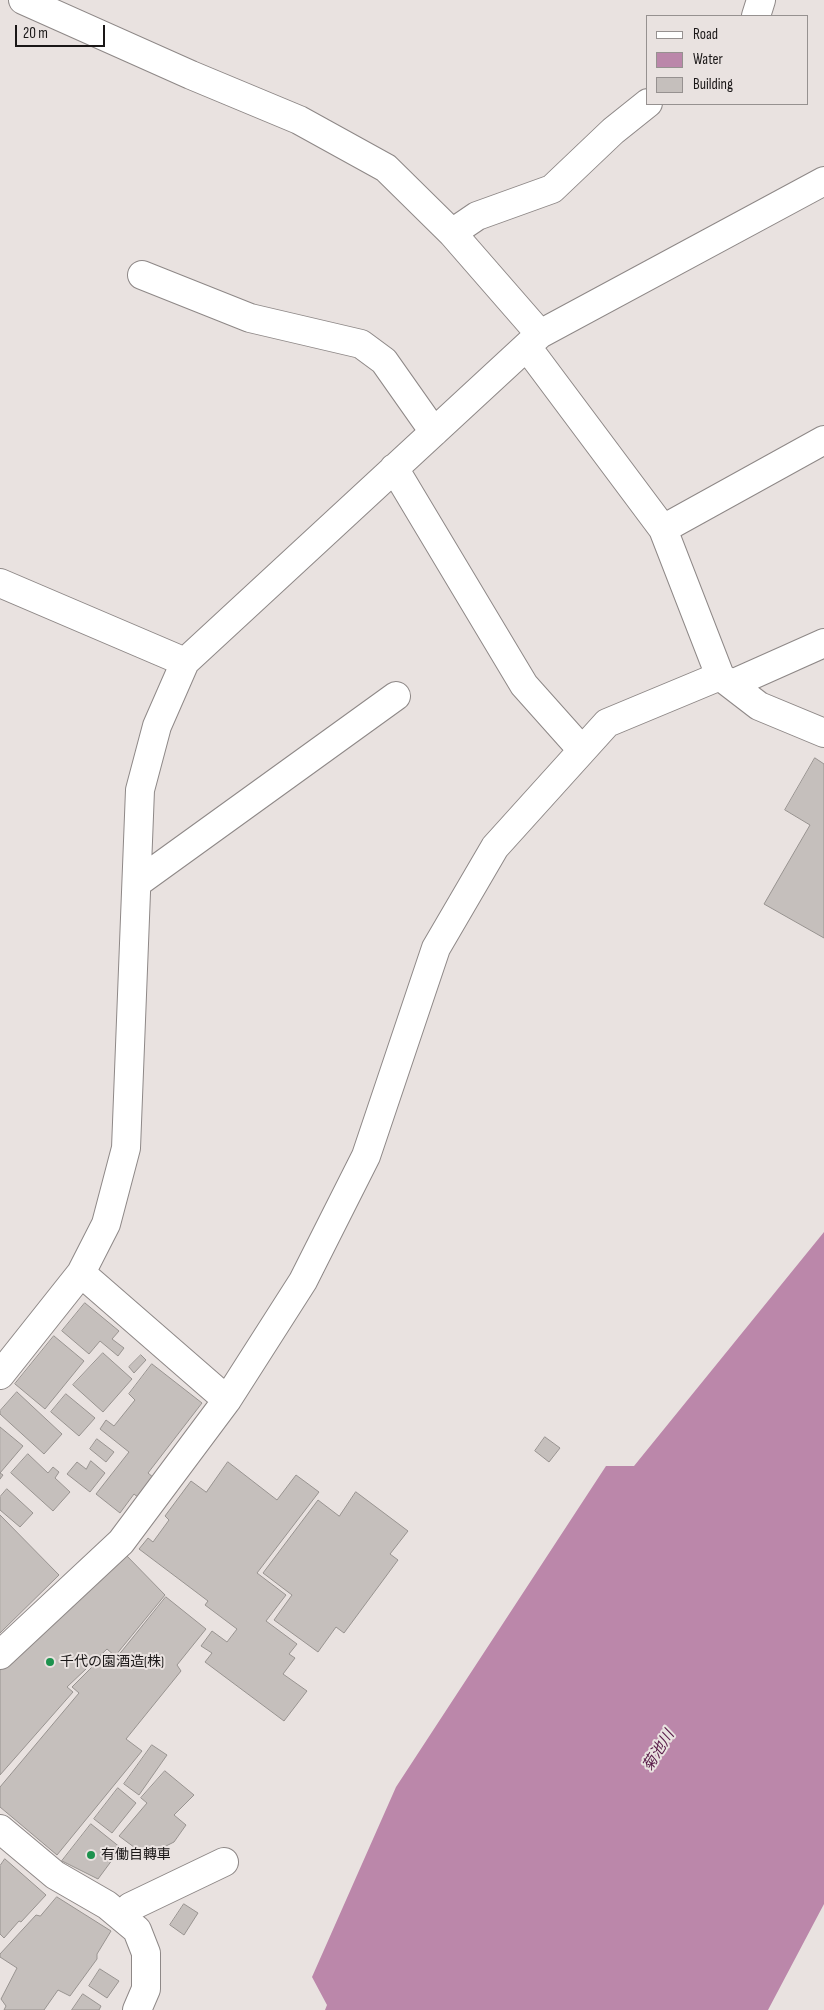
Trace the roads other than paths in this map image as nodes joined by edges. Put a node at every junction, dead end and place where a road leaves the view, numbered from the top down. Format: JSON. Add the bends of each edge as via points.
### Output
{"nodes":[{"id":1,"x":23,"y":0,"type":"edge"},
{"id":2,"x":761,"y":0,"type":"edge"},
{"id":3,"x":756,"y":15,"type":"edge"},
{"id":4,"x":646,"y":105,"type":"edge"},
{"id":5,"x":824,"y":181,"type":"edge"},
{"id":6,"x":452,"y":233,"type":"junction"},
{"id":7,"x":142,"y":275,"type":"dead end"},
{"id":8,"x":533,"y":340,"type":"junction"},
{"id":9,"x":434,"y":432,"type":"junction"},
{"id":10,"x":824,"y":440,"type":"edge"},
{"id":11,"x":394,"y":468,"type":"junction"},
{"id":12,"x":663,"y":529,"type":"junction"},
{"id":13,"x":0,"y":582,"type":"edge"},
{"id":14,"x":824,"y":643,"type":"edge"},
{"id":15,"x":185,"y":662,"type":"junction"},
{"id":16,"x":726,"y":680,"type":"junction"},
{"id":17,"x":396,"y":696,"type":"dead end"},
{"id":18,"x":824,"y":733,"type":"edge"},
{"id":19,"x":582,"y":750,"type":"junction"},
{"id":20,"x":137,"y":882,"type":"junction"},
{"id":21,"x":81,"y":1273,"type":"junction"},
{"id":22,"x":0,"y":1375,"type":"edge"},
{"id":23,"x":227,"y":1400,"type":"junction"},
{"id":24,"x":0,"y":1655,"type":"edge"},
{"id":25,"x":0,"y":1829,"type":"edge"},
{"id":26,"x":224,"y":1862,"type":"dead end"},
{"id":27,"x":122,"y":1917,"type":"junction"},
{"id":28,"x":138,"y":2010,"type":"edge"}],
"edges":[{"from":1,"to":6,"type":"street","via":[[299,120],[386,168]]},
{"from":2,"to":3,"type":"street"},
{"from":4,"to":6,"type":"street","via":[[552,189],[477,216]]},
{"from":5,"to":8,"type":"street"},
{"from":6,"to":8,"type":"street"},
{"from":7,"to":9,"type":"street","via":[[250,318],[361,344],[384,361]]},
{"from":8,"to":9,"type":"street"},
{"from":8,"to":12,"type":"street"},
{"from":9,"to":11,"type":"street"},
{"from":10,"to":12,"type":"street"},
{"from":11,"to":15,"type":"street"},
{"from":11,"to":19,"type":"street","via":[[524,685]]},
{"from":12,"to":16,"type":"street"},
{"from":13,"to":15,"type":"street"},
{"from":14,"to":16,"type":"street"},
{"from":15,"to":20,"type":"street","via":[[157,726],[140,790]]},
{"from":16,"to":18,"type":"street","via":[[759,706]]},
{"from":16,"to":19,"type":"street","via":[[607,723]]},
{"from":17,"to":20,"type":"street"},
{"from":19,"to":23,"type":"street","via":[[496,847],[436,948],[366,1156],[303,1282]]},
{"from":20,"to":21,"type":"street","via":[[126,1148],[106,1224]]},
{"from":21,"to":22,"type":"street"},
{"from":21,"to":23,"type":"street"},
{"from":23,"to":24,"type":"street","via":[[120,1542]]},
{"from":25,"to":27,"type":"street","via":[[55,1875]]},
{"from":26,"to":27,"type":"street","via":[[130,1907]]},
{"from":27,"to":28,"type":"street","via":[[137,1930],[146,1953],[146,1989]]}]}
